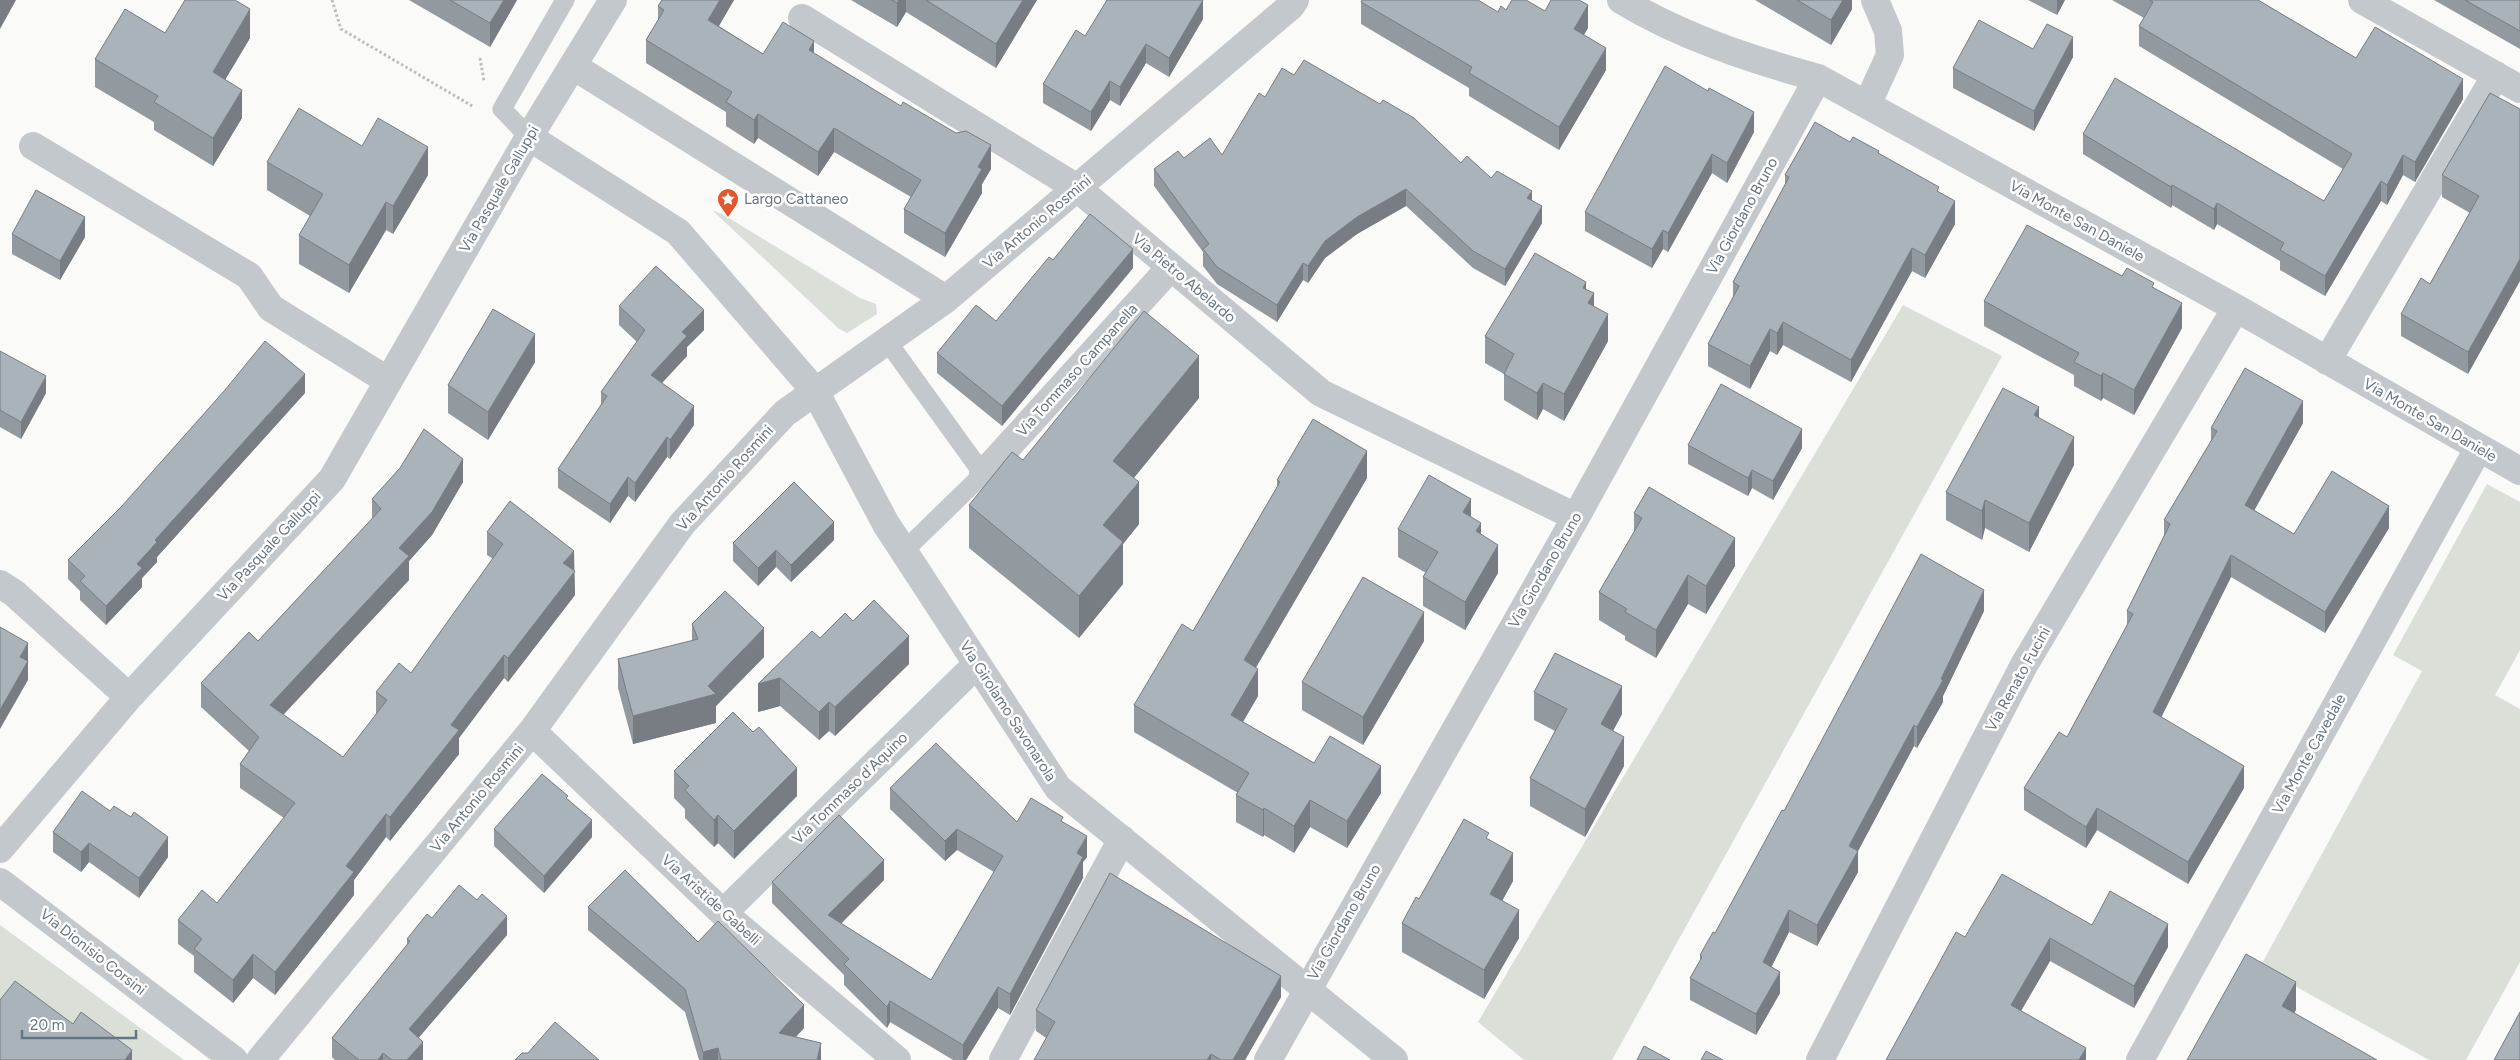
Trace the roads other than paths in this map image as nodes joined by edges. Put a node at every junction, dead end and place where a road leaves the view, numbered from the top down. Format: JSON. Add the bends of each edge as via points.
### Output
{"nodes":[{"id":1,"x":565,"y":0,"type":"edge"},
{"id":2,"x":613,"y":0,"type":"edge"},
{"id":3,"x":1621,"y":0,"type":"edge"},
{"id":4,"x":1875,"y":0,"type":"edge"},
{"id":5,"x":2362,"y":0,"type":"edge"},
{"id":6,"x":1289,"y":2,"type":"edge"},
{"id":7,"x":802,"y":18,"type":"dead end"},
{"id":8,"x":573,"y":66,"type":"junction"},
{"id":9,"x":2496,"y":76,"type":"junction"},
{"id":10,"x":1818,"y":78,"type":"junction"},
{"id":11,"x":2520,"y":89,"type":"edge"},
{"id":12,"x":1867,"y":105,"type":"junction"},
{"id":13,"x":529,"y":137,"type":"junction"},
{"id":14,"x":32,"y":146,"type":"dead end"},
{"id":15,"x":1077,"y":188,"type":"junction"},
{"id":16,"x":1171,"y":267,"type":"junction"},
{"id":17,"x":946,"y":299,"type":"junction"},
{"id":18,"x":2236,"y":308,"type":"junction"},
{"id":19,"x":887,"y":341,"type":"junction"},
{"id":20,"x":2327,"y":361,"type":"junction"},
{"id":21,"x":388,"y":380,"type":"junction"},
{"id":22,"x":815,"y":391,"type":"junction"},
{"id":23,"x":2478,"y":449,"type":"junction"},
{"id":24,"x":2520,"y":471,"type":"edge"},
{"id":25,"x":983,"y":474,"type":"junction"},
{"id":26,"x":1576,"y":517,"type":"junction"},
{"id":27,"x":904,"y":551,"type":"junction"},
{"id":28,"x":0,"y":584,"type":"edge"},
{"id":29,"x":977,"y":664,"type":"junction"},
{"id":30,"x":129,"y":696,"type":"junction"},
{"id":31,"x":532,"y":731,"type":"junction"},
{"id":32,"x":1122,"y":839,"type":"junction"},
{"id":33,"x":0,"y":849,"type":"edge"},
{"id":34,"x":0,"y":882,"type":"edge"},
{"id":35,"x":723,"y":913,"type":"junction"},
{"id":36,"x":1307,"y":988,"type":"junction"},
{"id":37,"x":234,"y":1060,"type":"edge"},
{"id":38,"x":260,"y":1060,"type":"edge"},
{"id":39,"x":897,"y":1060,"type":"edge"},
{"id":40,"x":1003,"y":1060,"type":"edge"},
{"id":41,"x":1268,"y":1060,"type":"edge"},
{"id":42,"x":1394,"y":1060,"type":"edge"},
{"id":43,"x":1820,"y":1060,"type":"edge"},
{"id":44,"x":2140,"y":1060,"type":"edge"}],
"edges":[{"from":1,"to":13,"type":"lane","via":[[502,108]]},
{"from":2,"to":8,"type":"street","name":"Via Pasquale Galluppi"},
{"from":3,"to":10,"type":"street","name":"Via Monte San Daniele","via":[[1650,18],[1751,60]]},
{"from":4,"to":12,"type":"street","via":[[1888,31],[1890,55]]},
{"from":5,"to":9,"type":"street"},
{"from":6,"to":15,"type":"street","name":"Via Antonio Rosmini"},
{"from":7,"to":15,"type":"street","name":"Via Pietro Abelardo"},
{"from":8,"to":13,"type":"street","name":"Via Pasquale Galluppi"},
{"from":8,"to":17,"type":"street"},
{"from":9,"to":11,"type":"street"},
{"from":9,"to":20,"type":"street"},
{"from":10,"to":12,"type":"street","name":"Via Monte San Daniele"},
{"from":10,"to":26,"type":"street","name":"Via Giordano Bruno"},
{"from":12,"to":18,"type":"street","name":"Via Monte San Daniele"},
{"from":13,"to":21,"type":"street","name":"Via Pasquale Galluppi"},
{"from":13,"to":22,"type":"street","via":[[678,232]]},
{"from":14,"to":21,"type":"street","via":[[249,276],[271,308]]},
{"from":15,"to":16,"type":"street","name":"Via Pietro Abelardo"},
{"from":15,"to":17,"type":"street","name":"Via Antonio Rosmini"},
{"from":16,"to":25,"type":"street","name":"Via Tommaso Campanella"},
{"from":16,"to":26,"type":"street","name":"Via Pietro Abelardo","via":[[1321,393]]},
{"from":17,"to":19,"type":"street","name":"Via Antonio Rosmini"},
{"from":18,"to":20,"type":"street","name":"Via Monte San Daniele"},
{"from":18,"to":43,"type":"street","name":"Via Renato Fucini","via":[[2024,665]]},
{"from":19,"to":22,"type":"street","name":"Via Antonio Rosmini"},
{"from":19,"to":25,"type":"lane"},
{"from":20,"to":23,"type":"street","name":"Via Monte San Daniele"},
{"from":21,"to":30,"type":"street","name":"Via Pasquale Galluppi","via":[[332,479]]},
{"from":22,"to":27,"type":"street","name":"Via Girolamo Savonarola","via":[[886,524]]},
{"from":22,"to":31,"type":"street","name":"Via Antonio Rosmini","via":[[785,413],[682,524]]},
{"from":23,"to":24,"type":"street","name":"Via Monte San Daniele"},
{"from":23,"to":44,"type":"street","name":"Via Monte Cavedale"},
{"from":25,"to":27,"type":"lane"},
{"from":26,"to":36,"type":"street","name":"Via Giordano Bruno"},
{"from":27,"to":29,"type":"street","name":"Via Girolamo Savonarola"},
{"from":28,"to":30,"type":"street"},
{"from":29,"to":32,"type":"street","name":"Via Girolamo Savonarola","via":[[1058,788]]},
{"from":29,"to":35,"type":"street","name":"Via Tommaso d'Aquino"},
{"from":30,"to":33,"type":"street","name":"Via Pasquale Galluppi"},
{"from":31,"to":35,"type":"street","name":"Via Aristide Gabelli"},
{"from":31,"to":38,"type":"street","name":"Via Antonio Rosmini"},
{"from":32,"to":36,"type":"street","name":"Via Girolamo Savonarola"},
{"from":32,"to":40,"type":"street"},
{"from":34,"to":37,"type":"street","name":"Via Dionisio Corsini"},
{"from":35,"to":39,"type":"street","name":"Via Aristide Gabelli"},
{"from":36,"to":41,"type":"street","name":"Via Giordano Bruno"},
{"from":36,"to":42,"type":"street","name":"Via Girolamo Savonarola"}]}
